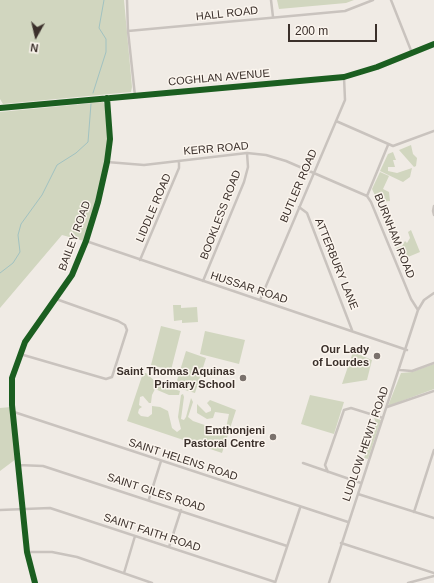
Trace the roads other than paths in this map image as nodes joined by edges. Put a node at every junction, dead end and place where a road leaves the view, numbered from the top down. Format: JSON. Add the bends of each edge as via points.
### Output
{"nodes":[{"id":1,"x":126,"y":0,"type":"edge"},
{"id":2,"x":271,"y":0,"type":"edge"},
{"id":3,"x":373,"y":0,"type":"edge"},
{"id":4,"x":391,"y":0,"type":"edge"},
{"id":5,"x":273,"y":17,"type":"junction"},
{"id":6,"x":128,"y":31,"type":"junction"},
{"id":7,"x":434,"y":44,"type":"edge"},
{"id":8,"x":412,"y":53,"type":"junction"},
{"id":9,"x":344,"y":77,"type":"junction"},
{"id":10,"x":136,"y":96,"type":"junction"},
{"id":11,"x":107,"y":98,"type":"junction"},
{"id":12,"x":0,"y":108,"type":"edge"},
{"id":13,"x":336,"y":121,"type":"junction"},
{"id":14,"x":434,"y":131,"type":"edge"},
{"id":15,"x":388,"y":145,"type":"junction"},
{"id":16,"x":247,"y":153,"type":"junction"},
{"id":17,"x":179,"y":161,"type":"junction"},
{"id":18,"x":108,"y":162,"type":"junction"},
{"id":19,"x":313,"y":173,"type":"junction"},
{"id":20,"x":367,"y":196,"type":"junction"},
{"id":21,"x":434,"y":206,"type":"edge"},
{"id":22,"x":299,"y":208,"type":"junction"},
{"id":23,"x":434,"y":215,"type":"edge"},
{"id":24,"x":86,"y":241,"type":"junction"},
{"id":25,"x":140,"y":260,"type":"junction"},
{"id":26,"x":203,"y":281,"type":"junction"},
{"id":27,"x":434,"y":293,"type":"edge"},
{"id":28,"x":56,"y":299,"type":"junction"},
{"id":29,"x":260,"y":300,"type":"junction"},
{"id":30,"x":418,"y":310,"type":"junction"},
{"id":31,"x":353,"y":330,"type":"junction"},
{"id":32,"x":407,"y":350,"type":"junction"},
{"id":33,"x":20,"y":354,"type":"junction"},
{"id":34,"x":434,"y":363,"type":"edge"},
{"id":35,"x":400,"y":370,"type":"junction"},
{"id":36,"x":434,"y":391,"type":"edge"},
{"id":37,"x":387,"y":408,"type":"junction"},
{"id":38,"x":14,"y":412,"type":"junction"},
{"id":39,"x":383,"y":418,"type":"junction"},
{"id":40,"x":434,"y":450,"type":"edge"},
{"id":41,"x":161,"y":461,"type":"junction"},
{"id":42,"x":303,"y":463,"type":"dead end"},
{"id":43,"x":18,"y":465,"type":"junction"},
{"id":44,"x":328,"y":472,"type":"junction"},
{"id":45,"x":361,"y":483,"type":"junction"},
{"id":46,"x":358,"y":494,"type":"junction"},
{"id":47,"x":149,"y":499,"type":"junction"},
{"id":48,"x":300,"y":508,"type":"junction"},
{"id":49,"x":22,"y":509,"type":"junction"},
{"id":50,"x":0,"y":510,"type":"edge"},
{"id":51,"x":181,"y":510,"type":"junction"},
{"id":52,"x":414,"y":512,"type":"junction"},
{"id":53,"x":434,"y":518,"type":"edge"},
{"id":54,"x":348,"y":522,"type":"junction"},
{"id":55,"x":135,"y":536,"type":"junction"},
{"id":56,"x":341,"y":543,"type":"junction"},
{"id":57,"x":287,"y":546,"type":"junction"},
{"id":58,"x":169,"y":547,"type":"junction"},
{"id":59,"x":27,"y":552,"type":"junction"},
{"id":60,"x":124,"y":573,"type":"junction"},
{"id":61,"x":434,"y":574,"type":"edge"},
{"id":62,"x":275,"y":582,"type":"edge"},
{"id":63,"x":35,"y":583,"type":"edge"},
{"id":64,"x":152,"y":583,"type":"edge"},
{"id":65,"x":329,"y":583,"type":"edge"},
{"id":66,"x":408,"y":583,"type":"edge"}],
"edges":[{"from":1,"to":6,"type":"street"},
{"from":2,"to":5,"type":"street"},
{"from":3,"to":5,"type":"street","name":"HALL ROAD","via":[[348,10]]},
{"from":4,"to":8,"type":"street"},
{"from":5,"to":6,"type":"street","name":"HALL ROAD"},
{"from":6,"to":10,"type":"street"},
{"from":7,"to":8,"type":"street","name":"COGHLAN AVENUE"},
{"from":8,"to":9,"type":"street","name":"COGHLAN AVENUE"},
{"from":9,"to":10,"type":"street","name":"COGHLAN AVENUE"},
{"from":9,"to":13,"type":"street","name":"BUTLER ROAD","via":[[345,100]]},
{"from":10,"to":11,"type":"street","name":"COGHLAN AVENUE"},
{"from":11,"to":12,"type":"street","name":"COGHLAN AVENUE"},
{"from":11,"to":18,"type":"street","name":"BAILEY ROAD","via":[[110,139]]},
{"from":13,"to":15,"type":"street"},
{"from":13,"to":19,"type":"street","name":"BUTLER ROAD"},
{"from":14,"to":15,"type":"street","via":[[398,145]]},
{"from":15,"to":20,"type":"street","name":"BURNHAM ROAD"},
{"from":16,"to":17,"type":"street","name":"KERR ROAD"},
{"from":16,"to":19,"type":"street","name":"KERR ROAD","via":[[277,158]]},
{"from":16,"to":26,"type":"street","name":"BOOKLESS ROAD","via":[[248,167],[244,182]]},
{"from":17,"to":18,"type":"street","name":"KERR ROAD","via":[[136,165]]},
{"from":17,"to":25,"type":"street","name":"LIDDLE ROAD","via":[[179,168]]},
{"from":18,"to":24,"type":"street","name":"BAILEY ROAD"},
{"from":19,"to":20,"type":"street","name":"KERR ROAD"},
{"from":19,"to":22,"type":"street","name":"BUTLER ROAD"},
{"from":20,"to":30,"type":"street","name":"BURNHAM ROAD"},
{"from":21,"to":23,"type":"street"},
{"from":22,"to":29,"type":"street","name":"BUTLER ROAD"},
{"from":22,"to":31,"type":"street","name":"ATTERBURY LANE","via":[[308,213]]},
{"from":24,"to":25,"type":"street","name":"HUSSAR ROAD"},
{"from":24,"to":28,"type":"street","name":"BAILEY ROAD","via":[[72,275]]},
{"from":25,"to":26,"type":"street","name":"HUSSAR ROAD"},
{"from":26,"to":29,"type":"street","name":"HUSSAR ROAD"},
{"from":27,"to":30,"type":"street","via":[[424,300]]},
{"from":28,"to":33,"type":"street","name":"BAILEY ROAD","via":[[29,334]]},
{"from":28,"to":33,"type":"street","via":[[118,321],[126,327],[112,377],[106,379]]},
{"from":29,"to":31,"type":"street","name":"HUSSAR ROAD"},
{"from":30,"to":32,"type":"street","name":"LUDLOW HEWIT ROAD"},
{"from":31,"to":32,"type":"street","name":"HUSSAR ROAD"},
{"from":32,"to":35,"type":"street","name":"LUDLOW HEWIT ROAD"},
{"from":33,"to":38,"type":"street","name":"BAILEY ROAD","via":[[12,378],[11,398]]},
{"from":34,"to":35,"type":"street","via":[[412,371]]},
{"from":35,"to":37,"type":"street","name":"LUDLOW HEWIT ROAD"},
{"from":36,"to":37,"type":"street"},
{"from":37,"to":39,"type":"street","name":"LUDLOW HEWIT ROAD"},
{"from":38,"to":41,"type":"street","name":"SAINT HELENS ROAD"},
{"from":38,"to":43,"type":"street","name":"BAILEY ROAD"},
{"from":39,"to":44,"type":"street","via":[[351,408],[344,410],[325,465]]},
{"from":39,"to":45,"type":"street","name":"LUDLOW HEWIT ROAD"},
{"from":40,"to":52,"type":"street"},
{"from":41,"to":47,"type":"street"},
{"from":41,"to":48,"type":"street","name":"SAINT HELENS ROAD"},
{"from":42,"to":44,"type":"street"},
{"from":43,"to":47,"type":"street","name":"SAINT GILES ROAD","via":[[44,466]]},
{"from":43,"to":49,"type":"street","name":"BAILEY ROAD"},
{"from":44,"to":45,"type":"street"},
{"from":45,"to":46,"type":"street","name":"LUDLOW HEWIT ROAD"},
{"from":46,"to":52,"type":"street"},
{"from":46,"to":54,"type":"street","name":"LUDLOW HEWIT ROAD"},
{"from":47,"to":51,"type":"street","name":"SAINT GILES ROAD"},
{"from":48,"to":54,"type":"street","name":"SAINT HELENS ROAD"},
{"from":48,"to":57,"type":"street"},
{"from":49,"to":50,"type":"street","name":"SAINT FAITH ROAD"},
{"from":49,"to":55,"type":"street","name":"SAINT FAITH ROAD","via":[[50,508]]},
{"from":49,"to":59,"type":"street","name":"BAILEY ROAD"},
{"from":51,"to":57,"type":"street","name":"SAINT GILES ROAD"},
{"from":51,"to":58,"type":"street"},
{"from":52,"to":53,"type":"street"},
{"from":54,"to":56,"type":"street","name":"LUDLOW HEWIT ROAD"},
{"from":55,"to":58,"type":"street","name":"SAINT FAITH ROAD"},
{"from":55,"to":60,"type":"street"},
{"from":56,"to":61,"type":"street"},
{"from":56,"to":65,"type":"street","name":"LUDLOW HEWIT ROAD"},
{"from":57,"to":62,"type":"street"},
{"from":58,"to":62,"type":"street","name":"SAINT FAITH ROAD"},
{"from":59,"to":60,"type":"street","via":[[59,553]]},
{"from":59,"to":63,"type":"street","name":"BAILEY ROAD"},
{"from":60,"to":64,"type":"street"},
{"from":61,"to":66,"type":"street"}]}
